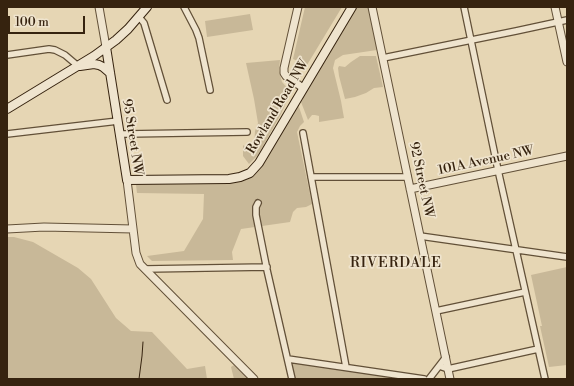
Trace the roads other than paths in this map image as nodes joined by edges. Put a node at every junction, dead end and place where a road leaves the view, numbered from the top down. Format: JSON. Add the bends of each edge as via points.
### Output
{"nodes":[{"id":1,"x":99,"y":7,"type":"edge"},
{"id":2,"x":147,"y":7,"type":"edge"},
{"id":3,"x":184,"y":7,"type":"edge"},
{"id":4,"x":298,"y":7,"type":"edge"},
{"id":5,"x":352,"y":7,"type":"edge"},
{"id":6,"x":372,"y":7,"type":"edge"},
{"id":7,"x":464,"y":7,"type":"edge"},
{"id":8,"x":555,"y":7,"type":"edge"},
{"id":9,"x":139,"y":17,"type":"junction"},
{"id":10,"x":567,"y":20,"type":"edge"},
{"id":11,"x":558,"y":22,"type":"junction"},
{"id":12,"x":471,"y":41,"type":"junction"},
{"id":13,"x":106,"y":47,"type":"junction"},
{"id":14,"x":7,"y":55,"type":"edge"},
{"id":15,"x":383,"y":58,"type":"junction"},
{"id":16,"x":567,"y":62,"type":"edge"},
{"id":17,"x":78,"y":66,"type":"junction"},
{"id":18,"x":110,"y":73,"type":"junction"},
{"id":19,"x":303,"y":88,"type":"junction"},
{"id":20,"x":210,"y":90,"type":"dead end"},
{"id":21,"x":167,"y":100,"type":"dead end"},
{"id":22,"x":7,"y":109,"type":"edge"},
{"id":23,"x":118,"y":121,"type":"junction"},
{"id":24,"x":247,"y":132,"type":"dead end"},
{"id":25,"x":303,"y":133,"type":"dead end"},
{"id":26,"x":7,"y":134,"type":"edge"},
{"id":27,"x":120,"y":134,"type":"junction"},
{"id":28,"x":567,"y":156,"type":"edge"},
{"id":29,"x":498,"y":170,"type":"junction"},
{"id":30,"x":311,"y":177,"type":"junction"},
{"id":31,"x":408,"y":177,"type":"junction"},
{"id":32,"x":127,"y":180,"type":"junction"},
{"id":33,"x":410,"y":189,"type":"junction"},
{"id":34,"x":258,"y":203,"type":"dead end"},
{"id":35,"x":7,"y":229,"type":"edge"},
{"id":36,"x":133,"y":229,"type":"junction"},
{"id":37,"x":420,"y":236,"type":"junction"},
{"id":38,"x":516,"y":249,"type":"junction"},
{"id":39,"x":567,"y":257,"type":"edge"},
{"id":40,"x":266,"y":267,"type":"junction"},
{"id":41,"x":145,"y":269,"type":"junction"},
{"id":42,"x":525,"y":292,"type":"junction"},
{"id":43,"x":436,"y":311,"type":"junction"},
{"id":44,"x":538,"y":349,"type":"junction"},
{"id":45,"x":446,"y":357,"type":"junction"},
{"id":46,"x":288,"y":359,"type":"junction"},
{"id":47,"x":439,"y":366,"type":"junction"},
{"id":48,"x":346,"y":367,"type":"junction"},
{"id":49,"x":448,"y":369,"type":"junction"},
{"id":50,"x":254,"y":379,"type":"edge"},
{"id":51,"x":292,"y":379,"type":"edge"},
{"id":52,"x":424,"y":379,"type":"edge"},
{"id":53,"x":429,"y":379,"type":"edge"},
{"id":54,"x":450,"y":379,"type":"edge"},
{"id":55,"x":545,"y":379,"type":"edge"}],
"edges":[{"from":1,"to":13,"type":"street","name":"95 Street NW"},
{"from":2,"to":9,"type":"main road"},
{"from":3,"to":20,"type":"street","via":[[199,38]]},
{"from":4,"to":19,"type":"street","via":[[284,73]]},
{"from":5,"to":19,"type":"main road","name":"Rowland Road NW"},
{"from":6,"to":15,"type":"street","name":"92 Street NW"},
{"from":7,"to":12,"type":"street"},
{"from":8,"to":11,"type":"street"},
{"from":9,"to":13,"type":"main road"},
{"from":9,"to":21,"type":"street","via":[[144,23]]},
{"from":10,"to":11,"type":"street"},
{"from":11,"to":12,"type":"street"},
{"from":11,"to":16,"type":"street"},
{"from":12,"to":15,"type":"street"},
{"from":12,"to":29,"type":"street"},
{"from":13,"to":17,"type":"main road"},
{"from":13,"to":18,"type":"main road","name":"95 Street NW"},
{"from":14,"to":17,"type":"street","via":[[49,49],[65,55]]},
{"from":15,"to":31,"type":"street","name":"92 Street NW"},
{"from":17,"to":18,"type":"main road","via":[[99,65]]},
{"from":17,"to":22,"type":"main road"},
{"from":18,"to":23,"type":"main road","name":"95 Street NW"},
{"from":19,"to":32,"type":"main road","name":"Rowland Road NW","via":[[259,163],[245,175],[229,179]]},
{"from":23,"to":26,"type":"street"},
{"from":23,"to":27,"type":"main road","name":"95 Street NW"},
{"from":24,"to":27,"type":"street"},
{"from":25,"to":30,"type":"street"},
{"from":27,"to":32,"type":"main road","name":"95 Street NW"},
{"from":28,"to":29,"type":"street","name":"101A Avenue NW"},
{"from":29,"to":33,"type":"street","name":"101A Avenue NW"},
{"from":29,"to":38,"type":"street"},
{"from":30,"to":31,"type":"street"},
{"from":30,"to":48,"type":"street"},
{"from":31,"to":33,"type":"street","name":"92 Street NW"},
{"from":32,"to":36,"type":"street","name":"95 Street NW"},
{"from":33,"to":37,"type":"street","name":"92 Street NW"},
{"from":34,"to":40,"type":"street","via":[[256,215]]},
{"from":35,"to":36,"type":"street"},
{"from":36,"to":41,"type":"street","name":"95 Street NW","via":[[138,260]]},
{"from":37,"to":38,"type":"street"},
{"from":37,"to":43,"type":"street","name":"92 Street NW"},
{"from":38,"to":39,"type":"street"},
{"from":38,"to":42,"type":"street"},
{"from":40,"to":41,"type":"street"},
{"from":40,"to":46,"type":"street"},
{"from":41,"to":50,"type":"street","name":"95 Street NW"},
{"from":42,"to":43,"type":"street"},
{"from":42,"to":44,"type":"street"},
{"from":43,"to":45,"type":"street","name":"92 Street NW"},
{"from":44,"to":49,"type":"street"},
{"from":44,"to":55,"type":"street"},
{"from":45,"to":47,"type":"street"},
{"from":45,"to":49,"type":"street","name":"92 Street NW"},
{"from":46,"to":48,"type":"street"},
{"from":46,"to":51,"type":"street"},
{"from":47,"to":49,"type":"street"},
{"from":47,"to":53,"type":"street"},
{"from":48,"to":52,"type":"street"},
{"from":49,"to":54,"type":"street","name":"92 Street NW"}]}
